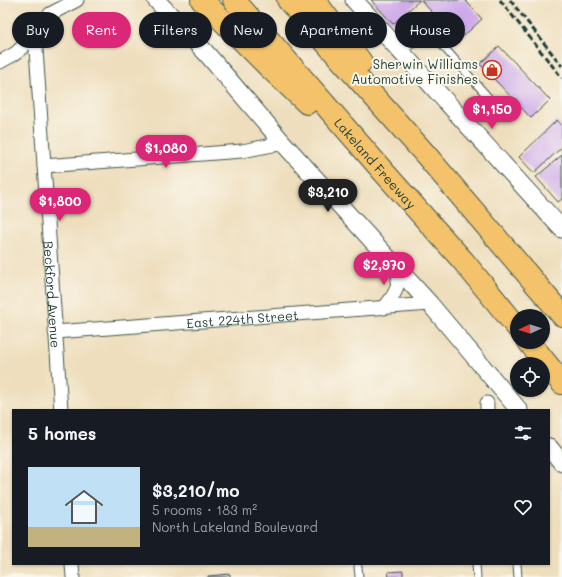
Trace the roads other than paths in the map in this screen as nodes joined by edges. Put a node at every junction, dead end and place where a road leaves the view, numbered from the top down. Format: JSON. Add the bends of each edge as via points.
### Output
{"nodes":[{"id":1,"x":77,"y":0,"type":"edge"},
{"id":2,"x":156,"y":0,"type":"edge"},
{"id":3,"x":202,"y":0,"type":"edge"},
{"id":4,"x":234,"y":0,"type":"edge"},
{"id":5,"x":288,"y":0,"type":"edge"},
{"id":6,"x":314,"y":0,"type":"edge"},
{"id":7,"x":354,"y":0,"type":"edge"},
{"id":8,"x":54,"y":12,"type":"edge"},
{"id":9,"x":21,"y":48,"type":"edge"},
{"id":10,"x":36,"y":48,"type":"edge"},
{"id":11,"x":400,"y":50,"type":"junction"},
{"id":12,"x":0,"y":62,"type":"edge"},
{"id":13,"x":462,"y":119,"type":"junction"},
{"id":14,"x":283,"y":143,"type":"junction"},
{"id":15,"x":426,"y":155,"type":"junction"},
{"id":16,"x":44,"y":166,"type":"junction"},
{"id":17,"x":381,"y":169,"type":"junction"},
{"id":18,"x":562,"y":229,"type":"edge"},
{"id":19,"x":399,"y":270,"type":"junction"},
{"id":20,"x":430,"y":304,"type":"junction"},
{"id":21,"x":384,"y":308,"type":"junction"},
{"id":22,"x":562,"y":315,"type":"edge"},
{"id":23,"x":510,"y":318,"type":"edge"},
{"id":24,"x":55,"y":332,"type":"junction"},
{"id":25,"x":535,"y":349,"type":"edge"},
{"id":26,"x":562,"y":383,"type":"edge"},
{"id":27,"x":61,"y":409,"type":"edge"},
{"id":28,"x":518,"y":409,"type":"edge"},
{"id":29,"x":550,"y":449,"type":"edge"},
{"id":30,"x":557,"y":462,"type":"edge"},
{"id":31,"x":72,"y":565,"type":"edge"},
{"id":32,"x":476,"y":565,"type":"edge"},
{"id":33,"x":517,"y":565,"type":"edge"},
{"id":34,"x":358,"y":567,"type":"dead end"},
{"id":35,"x":73,"y":577,"type":"edge"},
{"id":36,"x":359,"y":577,"type":"edge"},
{"id":37,"x":477,"y":577,"type":"edge"},
{"id":38,"x":518,"y":577,"type":"edge"}],
"edges":[{"from":1,"to":8,"type":"street"},
{"from":2,"to":14,"type":"street","via":[[207,54]]},
{"from":3,"to":17,"type":"highway","via":[[268,67]]},
{"from":4,"to":17,"type":"highway","name":"Lakeland Freeway"},
{"from":5,"to":15,"type":"highway"},
{"from":6,"to":15,"type":"highway"},
{"from":7,"to":11,"type":"street"},
{"from":9,"to":12,"type":"street"},
{"from":10,"to":16,"type":"street","name":"Beckford Avenue"},
{"from":11,"to":13,"type":"street"},
{"from":11,"to":13,"type":"lane","via":[[433,35],[488,97]]},
{"from":13,"to":18,"type":"street"},
{"from":14,"to":16,"type":"street","via":[[242,151]]},
{"from":14,"to":19,"type":"street"},
{"from":15,"to":22,"type":"highway"},
{"from":16,"to":24,"type":"street","name":"Beckford Avenue"},
{"from":17,"to":23,"type":"highway","name":"Lakeland Freeway","via":[[464,262]]},
{"from":19,"to":20,"type":"street"},
{"from":19,"to":21,"type":"street","via":[[395,294]]},
{"from":20,"to":21,"type":"street","name":"East 224th Street"},
{"from":20,"to":28,"type":"street"},
{"from":21,"to":24,"type":"street","name":"East 224th Street"},
{"from":24,"to":27,"type":"street","name":"Beckford Avenue"},
{"from":25,"to":26,"type":"highway"},
{"from":29,"to":30,"type":"street"},
{"from":31,"to":35,"type":"street"},
{"from":32,"to":37,"type":"lane"},
{"from":33,"to":38,"type":"lane"},
{"from":34,"to":36,"type":"lane"}]}
